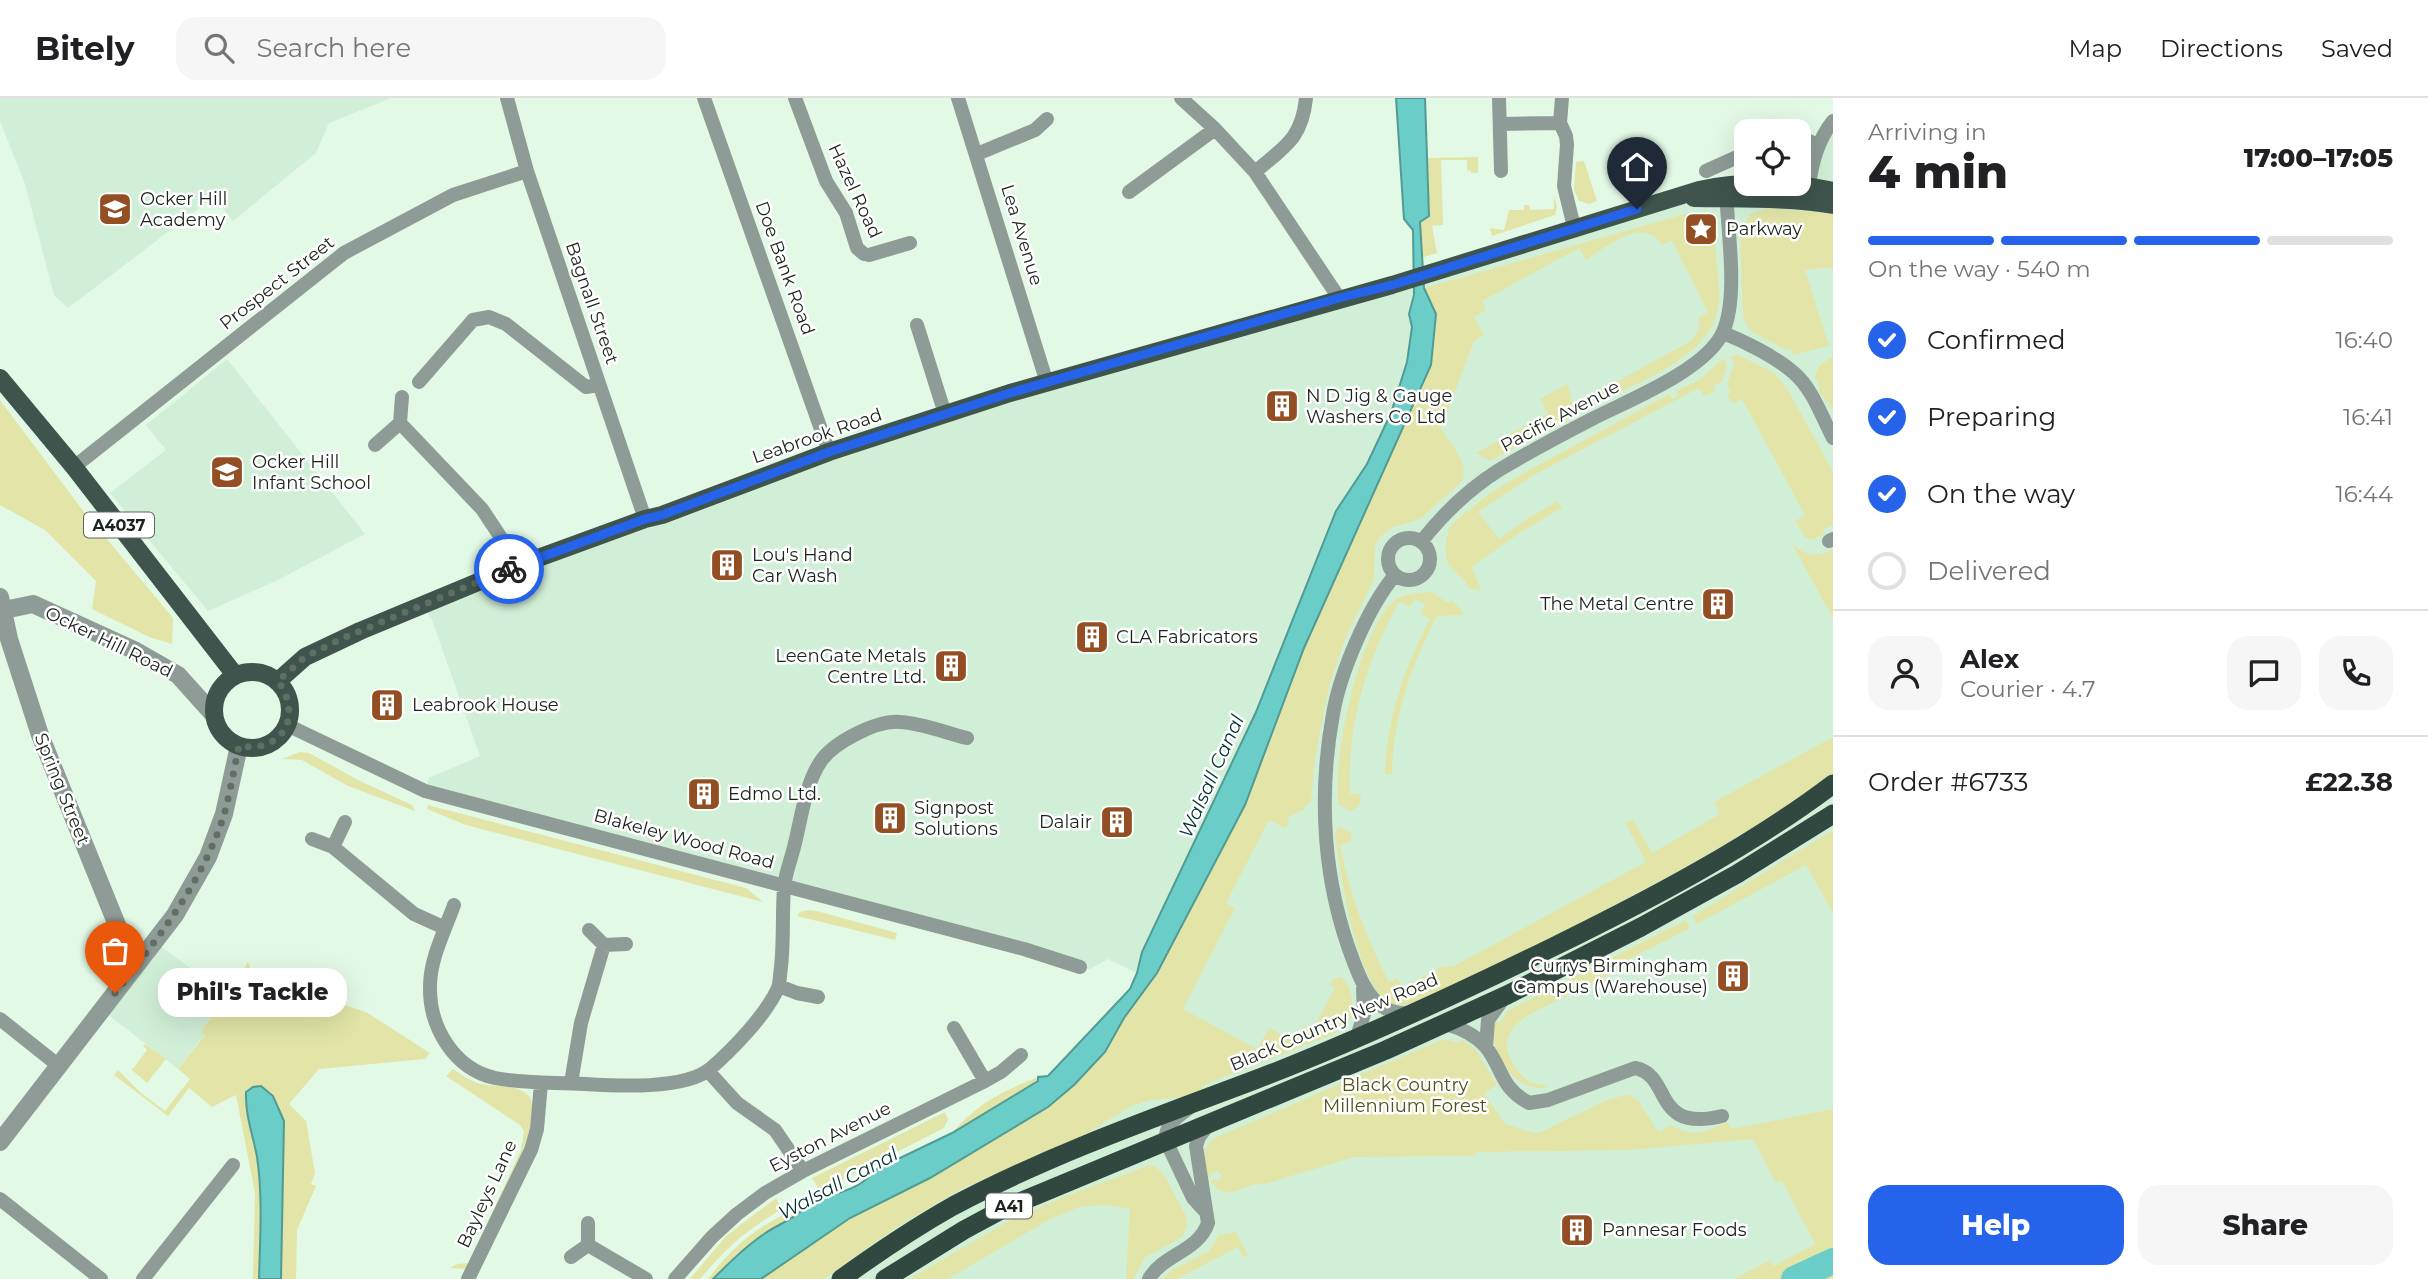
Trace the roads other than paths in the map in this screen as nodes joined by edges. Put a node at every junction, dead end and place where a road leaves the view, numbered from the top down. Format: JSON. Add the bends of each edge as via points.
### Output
{"nodes":[{"id":1,"x":506,"y":98,"type":"edge"},
{"id":2,"x":704,"y":98,"type":"edge"},
{"id":3,"x":795,"y":98,"type":"edge"},
{"id":4,"x":958,"y":98,"type":"edge"},
{"id":5,"x":1181,"y":98,"type":"edge"},
{"id":6,"x":1307,"y":98,"type":"edge"},
{"id":7,"x":1499,"y":98,"type":"edge"},
{"id":8,"x":1562,"y":98,"type":"edge"},
{"id":9,"x":1047,"y":119,"type":"dead end"},
{"id":10,"x":1833,"y":121,"type":"edge"},
{"id":11,"x":1560,"y":123,"type":"junction"},
{"id":12,"x":1500,"y":124,"type":"junction"},
{"id":13,"x":1215,"y":129,"type":"junction"},
{"id":14,"x":1811,"y":142,"type":"edge"},
{"id":15,"x":1818,"y":146,"type":"junction"},
{"id":16,"x":977,"y":154,"type":"junction"},
{"id":17,"x":1734,"y":158,"type":"edge"},
{"id":18,"x":527,"y":171,"type":"junction"},
{"id":19,"x":1501,"y":171,"type":"dead end"},
{"id":20,"x":1706,"y":171,"type":"dead end"},
{"id":21,"x":1255,"y":172,"type":"junction"},
{"id":22,"x":1811,"y":179,"type":"edge"},
{"id":23,"x":1726,"y":191,"type":"junction"},
{"id":24,"x":1734,"y":191,"type":"edge"},
{"id":25,"x":1833,"y":191,"type":"edge"},
{"id":26,"x":1129,"y":192,"type":"dead end"},
{"id":27,"x":1811,"y":193,"type":"edge"},
{"id":28,"x":1811,"y":193,"type":"edge"},
{"id":29,"x":1811,"y":194,"type":"edge"},
{"id":30,"x":1833,"y":197,"type":"edge"},
{"id":31,"x":1833,"y":205,"type":"edge"},
{"id":32,"x":1574,"y":227,"type":"junction"},
{"id":33,"x":910,"y":243,"type":"dead end"},
{"id":34,"x":1339,"y":298,"type":"junction"},
{"id":35,"x":917,"y":325,"type":"dead end"},
{"id":36,"x":1723,"y":332,"type":"junction"},
{"id":37,"x":0,"y":378,"type":"edge"},
{"id":38,"x":419,"y":382,"type":"dead end"},
{"id":39,"x":1047,"y":383,"type":"junction"},
{"id":40,"x":599,"y":385,"type":"junction"},
{"id":41,"x":402,"y":397,"type":"dead end"},
{"id":42,"x":945,"y":414,"type":"junction"},
{"id":43,"x":400,"y":423,"type":"junction"},
{"id":44,"x":1833,"y":438,"type":"edge"},
{"id":45,"x":375,"y":445,"type":"dead end"},
{"id":46,"x":829,"y":452,"type":"junction"},
{"id":47,"x":74,"y":467,"type":"junction"},
{"id":48,"x":645,"y":519,"type":"junction"},
{"id":49,"x":1422,"y":542,"type":"junction"},
{"id":50,"x":519,"y":565,"type":"junction"},
{"id":51,"x":1395,"y":575,"type":"junction"},
{"id":52,"x":2,"y":603,"type":"edge"},
{"id":53,"x":235,"y":675,"type":"junction"},
{"id":54,"x":278,"y":681,"type":"junction"},
{"id":55,"x":213,"y":714,"type":"junction"},
{"id":56,"x":287,"y":725,"type":"junction"},
{"id":57,"x":967,"y":738,"type":"dead end"},
{"id":58,"x":239,"y":746,"type":"junction"},
{"id":59,"x":1833,"y":783,"type":"edge"},
{"id":60,"x":1833,"y":814,"type":"edge"},
{"id":61,"x":345,"y":822,"type":"dead end"},
{"id":62,"x":312,"y":839,"type":"dead end"},
{"id":63,"x":333,"y":847,"type":"junction"},
{"id":64,"x":784,"y":886,"type":"junction"},
{"id":65,"x":454,"y":905,"type":"dead end"},
{"id":66,"x":445,"y":928,"type":"junction"},
{"id":67,"x":589,"y":930,"type":"dead end"},
{"id":68,"x":604,"y":944,"type":"junction"},
{"id":69,"x":626,"y":944,"type":"dead end"},
{"id":70,"x":142,"y":958,"type":"junction"},
{"id":71,"x":1080,"y":967,"type":"dead end"},
{"id":72,"x":1362,"y":982,"type":"junction"},
{"id":73,"x":779,"y":986,"type":"junction"},
{"id":74,"x":1507,"y":995,"type":"junction"},
{"id":75,"x":818,"y":997,"type":"dead end"},
{"id":76,"x":1410,"y":1014,"type":"junction"},
{"id":77,"x":0,"y":1019,"type":"edge"},
{"id":78,"x":1446,"y":1024,"type":"junction"},
{"id":79,"x":954,"y":1028,"type":"dead end"},
{"id":80,"x":1357,"y":1037,"type":"junction"},
{"id":81,"x":1486,"y":1047,"type":"junction"},
{"id":82,"x":1021,"y":1055,"type":"dead end"},
{"id":83,"x":59,"y":1066,"type":"junction"},
{"id":84,"x":708,"y":1071,"type":"junction"},
{"id":85,"x":985,"y":1081,"type":"junction"},
{"id":86,"x":541,"y":1083,"type":"junction"},
{"id":87,"x":571,"y":1083,"type":"junction"},
{"id":88,"x":1207,"y":1097,"type":"junction"},
{"id":89,"x":1723,"y":1116,"type":"dead end"},
{"id":90,"x":1211,"y":1122,"type":"junction"},
{"id":91,"x":1166,"y":1141,"type":"junction"},
{"id":92,"x":0,"y":1142,"type":"edge"},
{"id":93,"x":1141,"y":1151,"type":"junction"},
{"id":94,"x":233,"y":1165,"type":"dead end"},
{"id":95,"x":1178,"y":1170,"type":"junction"},
{"id":96,"x":803,"y":1171,"type":"junction"},
{"id":97,"x":0,"y":1199,"type":"edge"},
{"id":98,"x":1204,"y":1210,"type":"junction"},
{"id":99,"x":588,"y":1223,"type":"dead end"},
{"id":100,"x":588,"y":1245,"type":"junction"},
{"id":101,"x":571,"y":1256,"type":"dead end"},
{"id":102,"x":101,"y":1279,"type":"edge"},
{"id":103,"x":143,"y":1279,"type":"edge"},
{"id":104,"x":468,"y":1279,"type":"edge"},
{"id":105,"x":646,"y":1279,"type":"edge"},
{"id":106,"x":675,"y":1279,"type":"edge"},
{"id":107,"x":841,"y":1279,"type":"edge"},
{"id":108,"x":885,"y":1279,"type":"edge"},
{"id":109,"x":1149,"y":1279,"type":"edge"}],
"edges":[{"from":1,"to":18,"type":"street","name":"Bagnall Street"},
{"from":2,"to":46,"type":"street","name":"Doe Bank Road"},
{"from":3,"to":33,"type":"street","name":"Hazel Road","via":[[857,248],[869,256]]},
{"from":4,"to":16,"type":"street","name":"Lea Avenue"},
{"from":5,"to":13,"type":"street"},
{"from":6,"to":21,"type":"street","via":[[1300,130]]},
{"from":7,"to":12,"type":"street"},
{"from":8,"to":11,"type":"street"},
{"from":9,"to":16,"type":"street","via":[[1035,130]]},
{"from":10,"to":15,"type":"street"},
{"from":11,"to":12,"type":"street"},
{"from":11,"to":32,"type":"street","via":[[1567,145],[1564,186]]},
{"from":12,"to":19,"type":"street"},
{"from":13,"to":21,"type":"street"},
{"from":13,"to":26,"type":"street"},
{"from":14,"to":15,"type":"street"},
{"from":15,"to":22,"type":"street"},
{"from":16,"to":39,"type":"street","name":"Lea Avenue"},
{"from":17,"to":20,"type":"street"},
{"from":18,"to":40,"type":"street","name":"Bagnall Street"},
{"from":18,"to":47,"type":"street","name":"Prospect Street","via":[[453,195],[344,253]]},
{"from":21,"to":34,"type":"street"},
{"from":23,"to":24,"type":"main road"},
{"from":23,"to":32,"type":"main road","via":[[1676,198]]},
{"from":23,"to":36,"type":"street","name":"Pacific Avenue","via":[[1731,268]]},
{"from":25,"to":27,"type":"main road"},
{"from":28,"to":30,"type":"street"},
{"from":29,"to":31,"type":"main road"},
{"from":32,"to":34,"type":"main road","name":"Leabrook Road"},
{"from":34,"to":39,"type":"main road","name":"Leabrook Road"},
{"from":35,"to":42,"type":"street"},
{"from":36,"to":44,"type":"street","via":[[1795,373]]},
{"from":36,"to":49,"type":"street","name":"Pacific Avenue","via":[[1701,359],[1673,377],[1482,481]]},
{"from":37,"to":47,"type":"main road","number":"A4037"},
{"from":38,"to":40,"type":"street","via":[[473,320],[489,317],[506,324],[586,387]]},
{"from":39,"to":42,"type":"main road","name":"Leabrook Road"},
{"from":40,"to":48,"type":"street","name":"Bagnall Street"},
{"from":41,"to":43,"type":"street"},
{"from":42,"to":46,"type":"main road","name":"Leabrook Road"},
{"from":43,"to":45,"type":"street"},
{"from":43,"to":50,"type":"street","via":[[482,509]]},
{"from":46,"to":48,"type":"main road","name":"Leabrook Road"},
{"from":47,"to":53,"type":"main road","number":"A4037"},
{"from":48,"to":50,"type":"main road","name":"Leabrook Road"},
{"from":49,"to":51,"type":"street","via":[[1408,538],[1395,543],[1388,560]]},
{"from":49,"to":51,"type":"street","via":[[1430,553],[1426,573],[1409,581]]},
{"from":50,"to":54,"type":"main road","name":"Leabrook Road","via":[[305,657]]},
{"from":51,"to":72,"type":"street","via":[[1379,596],[1342,679],[1327,755],[1325,819],[1332,887]]},
{"from":52,"to":55,"type":"street","name":"Ocker Hill Road","via":[[33,604],[136,651],[178,675]]},
{"from":52,"to":70,"type":"street","name":"Spring Street","via":[[13,651],[57,779],[117,925]]},
{"from":53,"to":54,"type":"main road","via":[[262,672]]},
{"from":53,"to":55,"type":"main road","via":[[216,695]]},
{"from":54,"to":56,"type":"main road","via":[[287,694]]},
{"from":55,"to":58,"type":"main road","via":[[217,728]]},
{"from":56,"to":58,"type":"main road","via":[[267,745]]},
{"from":56,"to":64,"type":"street","name":"Blakeley Wood Road","via":[[425,792]]},
{"from":57,"to":64,"type":"street","via":[[901,722],[885,723],[832,750],[816,771]]},
{"from":58,"to":70,"type":"street","via":[[224,814],[208,856],[175,915]]},
{"from":59,"to":76,"type":"highway","name":"Black Country New Road","number":"A41","via":[[1678,882]]},
{"from":60,"to":74,"type":"highway","number":"A41","via":[[1737,874]]},
{"from":61,"to":63,"type":"street"},
{"from":62,"to":63,"type":"street"},
{"from":63,"to":66,"type":"street","via":[[414,914]]},
{"from":64,"to":71,"type":"street","name":"Blakeley Wood Road"},
{"from":64,"to":73,"type":"street"},
{"from":65,"to":66,"type":"street"},
{"from":66,"to":86,"type":"street","via":[[429,987],[442,1038],[454,1055],[473,1069],[494,1078]]},
{"from":67,"to":68,"type":"street"},
{"from":68,"to":69,"type":"street"},
{"from":68,"to":87,"type":"street","via":[[581,1023]]},
{"from":70,"to":83,"type":"street"},
{"from":72,"to":76,"type":"street","via":[[1381,1006]]},
{"from":72,"to":80,"type":"street","via":[[1365,1005]]},
{"from":73,"to":75,"type":"street"},
{"from":73,"to":84,"type":"street","via":[[752,1025]]},
{"from":74,"to":78,"type":"highway","number":"A41"},
{"from":74,"to":81,"type":"street","via":[[1489,1020]]},
{"from":76,"to":80,"type":"highway","name":"Black Country New Road","number":"A41"},
{"from":77,"to":83,"type":"street"},
{"from":78,"to":81,"type":"street"},
{"from":78,"to":90,"type":"highway","number":"A41"},
{"from":79,"to":85,"type":"street"},
{"from":80,"to":88,"type":"highway","name":"Black Country New Road","number":"A41"},
{"from":81,"to":89,"type":"street","via":[[1511,1091],[1529,1103],[1635,1068],[1649,1076],[1677,1114],[1695,1120]]},
{"from":82,"to":85,"type":"street","name":"Eyston Avenue"},
{"from":83,"to":92,"type":"street"},
{"from":84,"to":87,"type":"street","via":[[639,1086]]},
{"from":84,"to":96,"type":"street","via":[[737,1103],[775,1130]]},
{"from":85,"to":96,"type":"street","name":"Eyston Avenue"},
{"from":86,"to":87,"type":"street"},
{"from":86,"to":104,"type":"street","name":"Bayleys Lane","via":[[531,1150]]},
{"from":88,"to":91,"type":"street","via":[[1172,1121]]},
{"from":88,"to":107,"type":"highway","name":"Black Country New Road","number":"A41","via":[[1005,1181],[888,1245]]},
{"from":90,"to":91,"type":"highway","number":"A41"},
{"from":90,"to":98,"type":"street","via":[[1196,1146]]},
{"from":91,"to":93,"type":"highway","number":"A41"},
{"from":91,"to":95,"type":"street"},
{"from":93,"to":95,"type":"street"},
{"from":93,"to":108,"type":"highway","number":"A41","via":[[1003,1209]]},
{"from":94,"to":103,"type":"street"},
{"from":95,"to":98,"type":"street"},
{"from":96,"to":106,"type":"street","name":"Eyston Avenue","via":[[737,1214]]},
{"from":97,"to":102,"type":"street"},
{"from":98,"to":109,"type":"street","via":[[1208,1223],[1200,1239],[1156,1267]]},
{"from":99,"to":100,"type":"street"},
{"from":100,"to":101,"type":"street"},
{"from":100,"to":105,"type":"street"}]}
